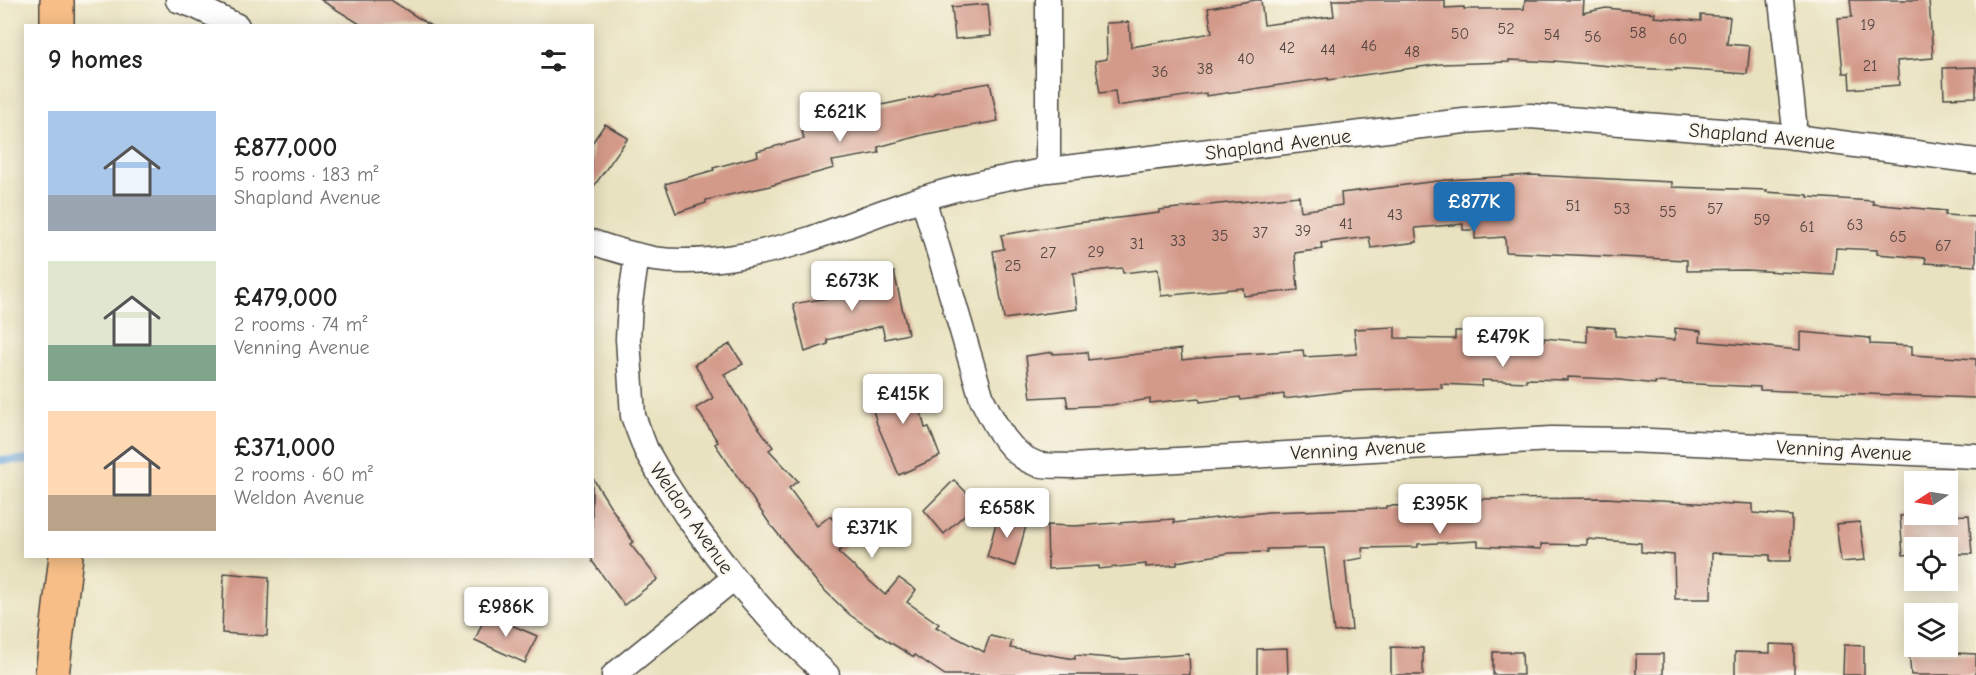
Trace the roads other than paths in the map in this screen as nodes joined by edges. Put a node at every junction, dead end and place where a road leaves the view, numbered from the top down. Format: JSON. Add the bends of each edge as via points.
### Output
{"nodes":[{"id":1,"x":57,"y":0,"type":"edge"},
{"id":2,"x":178,"y":0,"type":"edge"},
{"id":3,"x":1048,"y":0,"type":"edge"},
{"id":4,"x":1781,"y":0,"type":"edge"},
{"id":5,"x":57,"y":24,"type":"edge"},
{"id":6,"x":233,"y":24,"type":"edge"},
{"id":7,"x":1794,"y":136,"type":"junction"},
{"id":8,"x":1976,"y":161,"type":"edge"},
{"id":9,"x":1048,"y":170,"type":"junction"},
{"id":10,"x":923,"y":198,"type":"junction"},
{"id":11,"x":594,"y":243,"type":"edge"},
{"id":12,"x":638,"y":255,"type":"junction"},
{"id":13,"x":1976,"y":456,"type":"edge"},
{"id":14,"x":66,"y":558,"type":"edge"},
{"id":15,"x":734,"y":578,"type":"junction"},
{"id":16,"x":52,"y":675,"type":"edge"},
{"id":17,"x":614,"y":675,"type":"edge"},
{"id":18,"x":827,"y":675,"type":"edge"}],
"edges":[{"from":1,"to":5,"type":"main road"},
{"from":2,"to":6,"type":"street"},
{"from":3,"to":9,"type":"street"},
{"from":4,"to":7,"type":"street"},
{"from":7,"to":8,"type":"street","name":"Shapland Avenue"},
{"from":7,"to":9,"type":"street","name":"Shapland Avenue","via":[[1530,117],[1464,121]]},
{"from":9,"to":10,"type":"street","name":"Shapland Avenue"},
{"from":10,"to":12,"type":"street","name":"Shapland Avenue","via":[[760,253],[701,260]]},
{"from":10,"to":13,"type":"street","name":"Venning Avenue","via":[[982,399],[994,425],[1013,449],[1037,464],[1551,439]]},
{"from":11,"to":12,"type":"street","name":"Shapland Avenue"},
{"from":12,"to":15,"type":"street","name":"Weldon Avenue","via":[[628,339],[633,416],[662,478]]},
{"from":14,"to":16,"type":"main road"},
{"from":15,"to":17,"type":"street"},
{"from":15,"to":18,"type":"street","name":"Weldon Avenue"}]}
